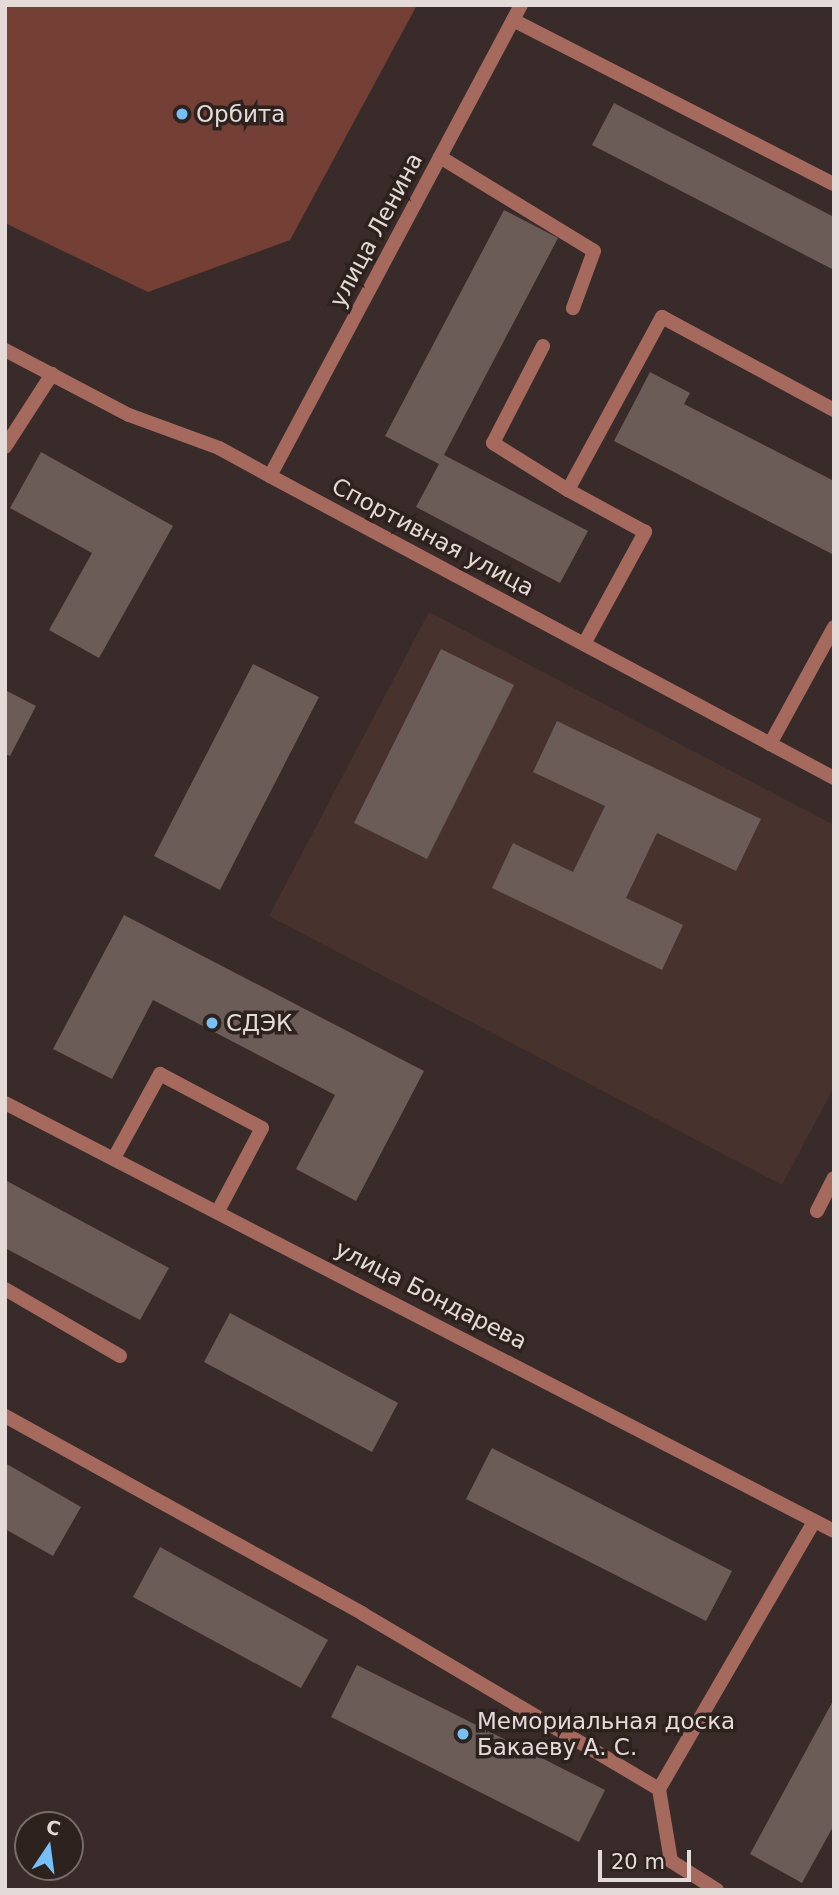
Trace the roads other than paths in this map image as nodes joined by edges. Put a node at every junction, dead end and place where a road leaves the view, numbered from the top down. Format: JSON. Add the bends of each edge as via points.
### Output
{"nodes":[{"id":1,"x":522,"y":5,"type":"edge"},
{"id":2,"x":513,"y":20,"type":"junction"},
{"id":3,"x":440,"y":157,"type":"junction"},
{"id":4,"x":834,"y":184,"type":"edge"},
{"id":5,"x":573,"y":308,"type":"dead end"},
{"id":6,"x":543,"y":346,"type":"dead end"},
{"id":7,"x":5,"y":350,"type":"edge"},
{"id":8,"x":52,"y":374,"type":"junction"},
{"id":9,"x":834,"y":410,"type":"edge"},
{"id":10,"x":5,"y":447,"type":"edge"},
{"id":11,"x":270,"y":476,"type":"junction"},
{"id":12,"x":568,"y":490,"type":"junction"},
{"id":13,"x":834,"y":627,"type":"edge"},
{"id":14,"x":584,"y":644,"type":"junction"},
{"id":15,"x":770,"y":744,"type":"junction"},
{"id":16,"x":834,"y":778,"type":"edge"},
{"id":17,"x":5,"y":1103,"type":"edge"},
{"id":18,"x":114,"y":1158,"type":"junction"},
{"id":19,"x":834,"y":1178,"type":"edge"},
{"id":20,"x":218,"y":1211,"type":"junction"},
{"id":21,"x":817,"y":1211,"type":"dead end"},
{"id":22,"x":5,"y":1289,"type":"edge"},
{"id":23,"x":120,"y":1356,"type":"dead end"},
{"id":24,"x":5,"y":1416,"type":"edge"},
{"id":25,"x":814,"y":1522,"type":"junction"},
{"id":26,"x":834,"y":1531,"type":"edge"},
{"id":27,"x":659,"y":1789,"type":"junction"},
{"id":28,"x":717,"y":1890,"type":"edge"}],
"edges":[{"from":1,"to":2,"type":"street","name":"улица Ленина"},
{"from":2,"to":3,"type":"street","name":"улица Ленина"},
{"from":2,"to":4,"type":"street"},
{"from":3,"to":5,"type":"street","via":[[594,251]]},
{"from":3,"to":11,"type":"street","name":"улица Ленина"},
{"from":6,"to":12,"type":"street","via":[[493,443]]},
{"from":7,"to":8,"type":"street","name":"Спортивная улица"},
{"from":8,"to":10,"type":"street"},
{"from":8,"to":11,"type":"street","name":"Спортивная улица","via":[[130,415],[219,448]]},
{"from":9,"to":12,"type":"street","via":[[662,317]]},
{"from":11,"to":14,"type":"street","name":"Спортивная улица"},
{"from":12,"to":14,"type":"street","via":[[645,532]]},
{"from":13,"to":15,"type":"street"},
{"from":14,"to":15,"type":"street","name":"Спортивная улица"},
{"from":15,"to":16,"type":"street","name":"Спортивная улица"},
{"from":17,"to":18,"type":"street","name":"улица Бондарева"},
{"from":18,"to":20,"type":"street","name":"улица Бондарева"},
{"from":18,"to":20,"type":"street","via":[[160,1074],[262,1128]]},
{"from":19,"to":21,"type":"street"},
{"from":20,"to":25,"type":"street","name":"улица Бондарева"},
{"from":22,"to":23,"type":"street"},
{"from":24,"to":27,"type":"street","via":[[363,1614]]},
{"from":25,"to":26,"type":"street","name":"улица Бондарева"},
{"from":25,"to":27,"type":"street"},
{"from":27,"to":28,"type":"street","via":[[671,1861]]}]}
